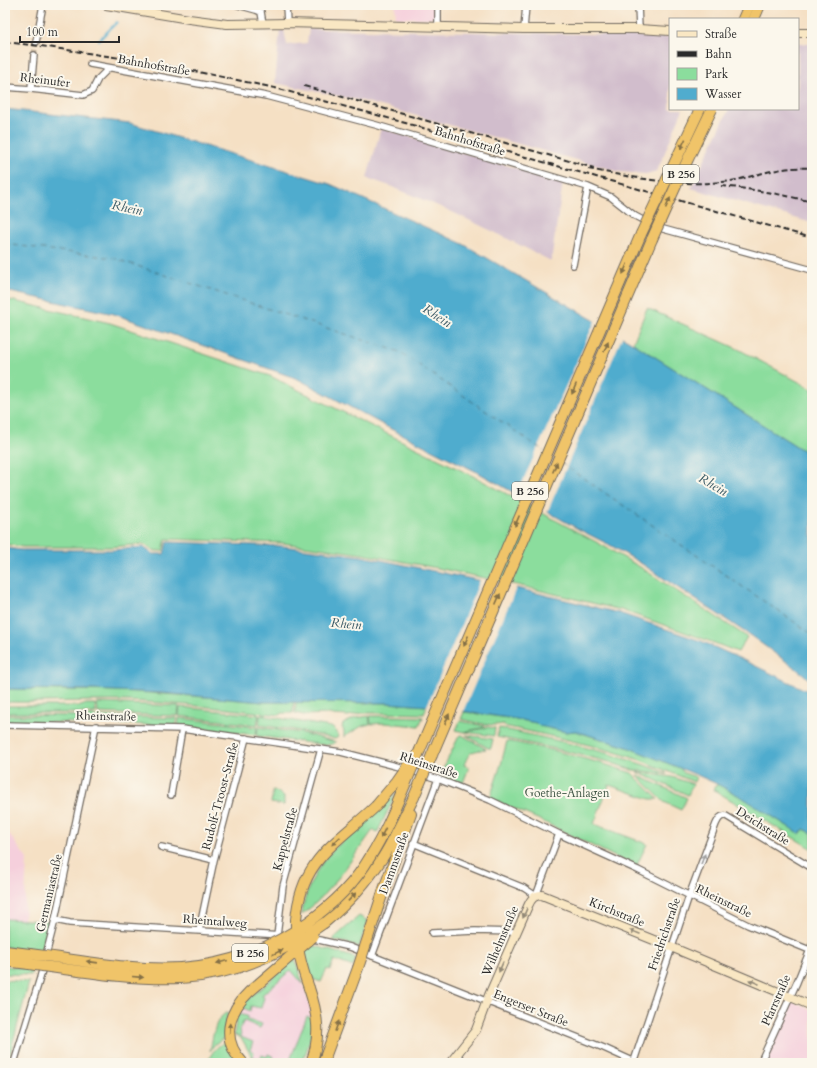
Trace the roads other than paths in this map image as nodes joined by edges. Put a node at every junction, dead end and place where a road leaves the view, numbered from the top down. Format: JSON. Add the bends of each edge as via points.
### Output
{"nodes":[{"id":1,"x":43,"y":5,"type":"edge"},
{"id":2,"x":106,"y":5,"type":"edge"},
{"id":3,"x":238,"y":5,"type":"edge"},
{"id":4,"x":286,"y":5,"type":"edge"},
{"id":5,"x":438,"y":5,"type":"edge"},
{"id":6,"x":526,"y":5,"type":"edge"},
{"id":7,"x":638,"y":5,"type":"edge"},
{"id":8,"x":749,"y":5,"type":"edge"},
{"id":9,"x":760,"y":5,"type":"edge"},
{"id":10,"x":743,"y":18,"type":"edge"},
{"id":11,"x":754,"y":18,"type":"edge"},
{"id":12,"x":287,"y":23,"type":"junction"},
{"id":13,"x":263,"y":24,"type":"junction"},
{"id":14,"x":438,"y":26,"type":"junction"},
{"id":15,"x":524,"y":29,"type":"junction"},
{"id":16,"x":638,"y":29,"type":"junction"},
{"id":17,"x":669,"y":32,"type":"edge"},
{"id":18,"x":799,"y":33,"type":"edge"},
{"id":19,"x":812,"y":33,"type":"edge"},
{"id":20,"x":36,"y":42,"type":"tunnel mouth"},
{"id":21,"x":34,"y":55,"type":"tunnel mouth"},
{"id":22,"x":90,"y":64,"type":"dead end"},
{"id":23,"x":109,"y":68,"type":"junction"},
{"id":24,"x":5,"y":87,"type":"edge"},
{"id":25,"x":31,"y":89,"type":"junction"},
{"id":26,"x":83,"y":96,"type":"joint"},
{"id":27,"x":700,"y":110,"type":"edge"},
{"id":28,"x":712,"y":110,"type":"edge"},
{"id":29,"x":588,"y":187,"type":"junction"},
{"id":30,"x":573,"y":265,"type":"dead end"},
{"id":31,"x":812,"y":270,"type":"edge"},
{"id":32,"x":5,"y":725,"type":"edge"},
{"id":33,"x":96,"y":726,"type":"junction"},
{"id":34,"x":182,"y":729,"type":"junction"},
{"id":35,"x":246,"y":738,"type":"junction"},
{"id":36,"x":321,"y":749,"type":"junction"},
{"id":37,"x":420,"y":750,"type":"junction"},
{"id":38,"x":438,"y":779,"type":"junction"},
{"id":39,"x":171,"y":795,"type":"dead end"},
{"id":40,"x":414,"y":796,"type":"junction"},
{"id":41,"x":722,"y":816,"type":"joint"},
{"id":42,"x":559,"y":834,"type":"junction"},
{"id":43,"x":413,"y":843,"type":"junction"},
{"id":44,"x":161,"y":847,"type":"dead end"},
{"id":45,"x":214,"y":860,"type":"junction"},
{"id":46,"x":812,"y":868,"type":"edge"},
{"id":47,"x":536,"y":896,"type":"junction"},
{"id":48,"x":689,"y":896,"type":"junction"},
{"id":49,"x":54,"y":920,"type":"junction"},
{"id":50,"x":324,"y":924,"type":"junction"},
{"id":51,"x":199,"y":931,"type":"junction"},
{"id":52,"x":516,"y":932,"type":"junction"},
{"id":53,"x":432,"y":933,"type":"dead end"},
{"id":54,"x":277,"y":936,"type":"junction"},
{"id":55,"x":671,"y":947,"type":"junction"},
{"id":56,"x":811,"y":949,"type":"edge"},
{"id":57,"x":5,"y":951,"type":"edge"},
{"id":58,"x":372,"y":956,"type":"junction"},
{"id":59,"x":5,"y":961,"type":"edge"},
{"id":60,"x":790,"y":997,"type":"junction"},
{"id":61,"x":486,"y":1002,"type":"junction"},
{"id":62,"x":812,"y":1006,"type":"edge"},
{"id":63,"x":457,"y":1055,"type":"junction"},
{"id":64,"x":636,"y":1062,"type":"edge"},
{"id":65,"x":14,"y":1063,"type":"edge"},
{"id":66,"x":244,"y":1063,"type":"edge"},
{"id":67,"x":311,"y":1063,"type":"edge"},
{"id":68,"x":324,"y":1063,"type":"edge"},
{"id":69,"x":450,"y":1063,"type":"edge"},
{"id":70,"x":462,"y":1063,"type":"edge"},
{"id":71,"x":760,"y":1063,"type":"edge"}],
"edges":[{"from":1,"to":20,"type":"street"},
{"from":2,"to":13,"type":"main road","via":[[227,24]]},
{"from":3,"to":13,"type":"street","via":[[261,12]]},
{"from":4,"to":12,"type":"street"},
{"from":5,"to":14,"type":"street"},
{"from":6,"to":15,"type":"street"},
{"from":7,"to":16,"type":"street"},
{"from":8,"to":10,"type":"highway"},
{"from":9,"to":11,"type":"highway"},
{"from":12,"to":13,"type":"main road"},
{"from":12,"to":14,"type":"main road"},
{"from":14,"to":15,"type":"main road"},
{"from":15,"to":16,"type":"main road"},
{"from":16,"to":17,"type":"main road"},
{"from":18,"to":19,"type":"main road"},
{"from":21,"to":25,"type":"street"},
{"from":22,"to":23,"type":"street","name":"Bahnhofstraße"},
{"from":23,"to":26,"type":"street","name":"Bahnhofstraße","via":[[98,79],[92,91]]},
{"from":23,"to":29,"type":"street","name":"Bahnhofstraße","via":[[266,96],[376,125]]},
{"from":24,"to":25,"type":"street","name":"Rheinufer"},
{"from":25,"to":26,"type":"street","name":"Rheinufer"},
{"from":27,"to":37,"type":"highway","number":"B 256","one_way":true,"bridge":true,"via":[[630,256]]},
{"from":40,"to":28,"type":"highway","number":"B 256","one_way":true,"bridge":true,"via":[[652,239]]},
{"from":29,"to":30,"type":"street"},
{"from":29,"to":31,"type":"street","name":"Bahnhofstraße","via":[[611,197],[656,227]]},
{"from":32,"to":33,"type":"street","name":"Rheinstraße"},
{"from":33,"to":34,"type":"street","name":"Rheinstraße"},
{"from":33,"to":49,"type":"street","name":"Germaniastraße"},
{"from":34,"to":35,"type":"street","name":"Rheinstraße"},
{"from":34,"to":39,"type":"street"},
{"from":35,"to":36,"type":"street","name":"Rheinstraße"},
{"from":35,"to":45,"type":"street","name":"Rudolf-Troost-Straße"},
{"from":36,"to":38,"type":"street","name":"Rheinstraße","via":[[396,766]]},
{"from":36,"to":54,"type":"street","name":"Kappelstraße","via":[[283,886]]},
{"from":37,"to":57,"type":"highway","number":"B 256","one_way":true,"bridge":true,"via":[[388,823],[360,872],[339,896],[314,918],[262,948],[234,959],[181,968],[124,966]]},
{"from":37,"to":67,"type":"highway","one_way":true,"bridge":true,"via":[[376,806],[321,856],[307,878],[300,896],[296,920],[298,947],[318,1024],[317,1042]]},
{"from":38,"to":42,"type":"street","name":"Rheinstraße","via":[[490,800]]},
{"from":38,"to":43,"type":"street","name":"Dammstraße"},
{"from":50,"to":40,"type":"highway","number":"B 256","one_way":true,"via":[[350,900],[373,872],[384,856]]},
{"from":68,"to":40,"type":"highway","one_way":true,"bridge":true,"via":[[409,820]]},
{"from":41,"to":46,"type":"street","name":"Deichstraße","via":[[726,816]]},
{"from":48,"to":41,"type":"street","name":"Friedrichstraße","one_way":true,"via":[[716,824]]},
{"from":42,"to":47,"type":"street","name":"Wilhelmstraße"},
{"from":42,"to":48,"type":"street","name":"Rheinstraße"},
{"from":43,"to":47,"type":"street","name":"Kirchstraße","via":[[524,888]]},
{"from":43,"to":58,"type":"street","name":"Dammstraße"},
{"from":44,"to":45,"type":"street","name":"Rudolf-Troost-Straße"},
{"from":45,"to":51,"type":"street","name":"Rudolf-Troost-Straße"},
{"from":47,"to":52,"type":"main road","name":"Wilhelmstraße","one_way":true,"via":[[531,899]]},
{"from":55,"to":47,"type":"main road","name":"Kirchstraße","one_way":true,"via":[[542,896]]},
{"from":48,"to":55,"type":"street","name":"Friedrichstraße"},
{"from":48,"to":56,"type":"street","name":"Rheinstraße","via":[[748,925]]},
{"from":49,"to":51,"type":"street","name":"Rheintalweg"},
{"from":49,"to":65,"type":"street","name":"Germaniastraße","via":[[40,978]]},
{"from":59,"to":50,"type":"highway","number":"B 256","one_way":true,"bridge":true,"via":[[145,978],[200,976],[237,968],[268,957]]},
{"from":66,"to":50,"type":"highway","one_way":true,"bridge":true,"via":[[235,1052],[230,1039],[229,1030],[235,1009],[245,996],[314,936]]},
{"from":51,"to":54,"type":"street","name":"Rheintalweg"},
{"from":52,"to":53,"type":"street"},
{"from":52,"to":61,"type":"main road","name":"Wilhelmstraße","one_way":true},
{"from":54,"to":58,"type":"street","name":"Rheintalweg","via":[[319,940],[350,947]]},
{"from":60,"to":55,"type":"main road","name":"Kirchstraße","one_way":true},
{"from":55,"to":64,"type":"street","name":"Friedrichstraße"},
{"from":56,"to":60,"type":"street","name":"Pfarrstraße"},
{"from":58,"to":61,"type":"street","name":"Engerser Straße"},
{"from":60,"to":62,"type":"main road","name":"Kirchstraße"},
{"from":60,"to":71,"type":"street","name":"Pfarrstraße"},
{"from":61,"to":63,"type":"main road","name":"Wilhelmstraße","via":[[476,1030]]},
{"from":61,"to":64,"type":"street","name":"Engerser Straße"},
{"from":63,"to":69,"type":"main road","name":"Wilhelmstraße"},
{"from":63,"to":70,"type":"street"}]}
